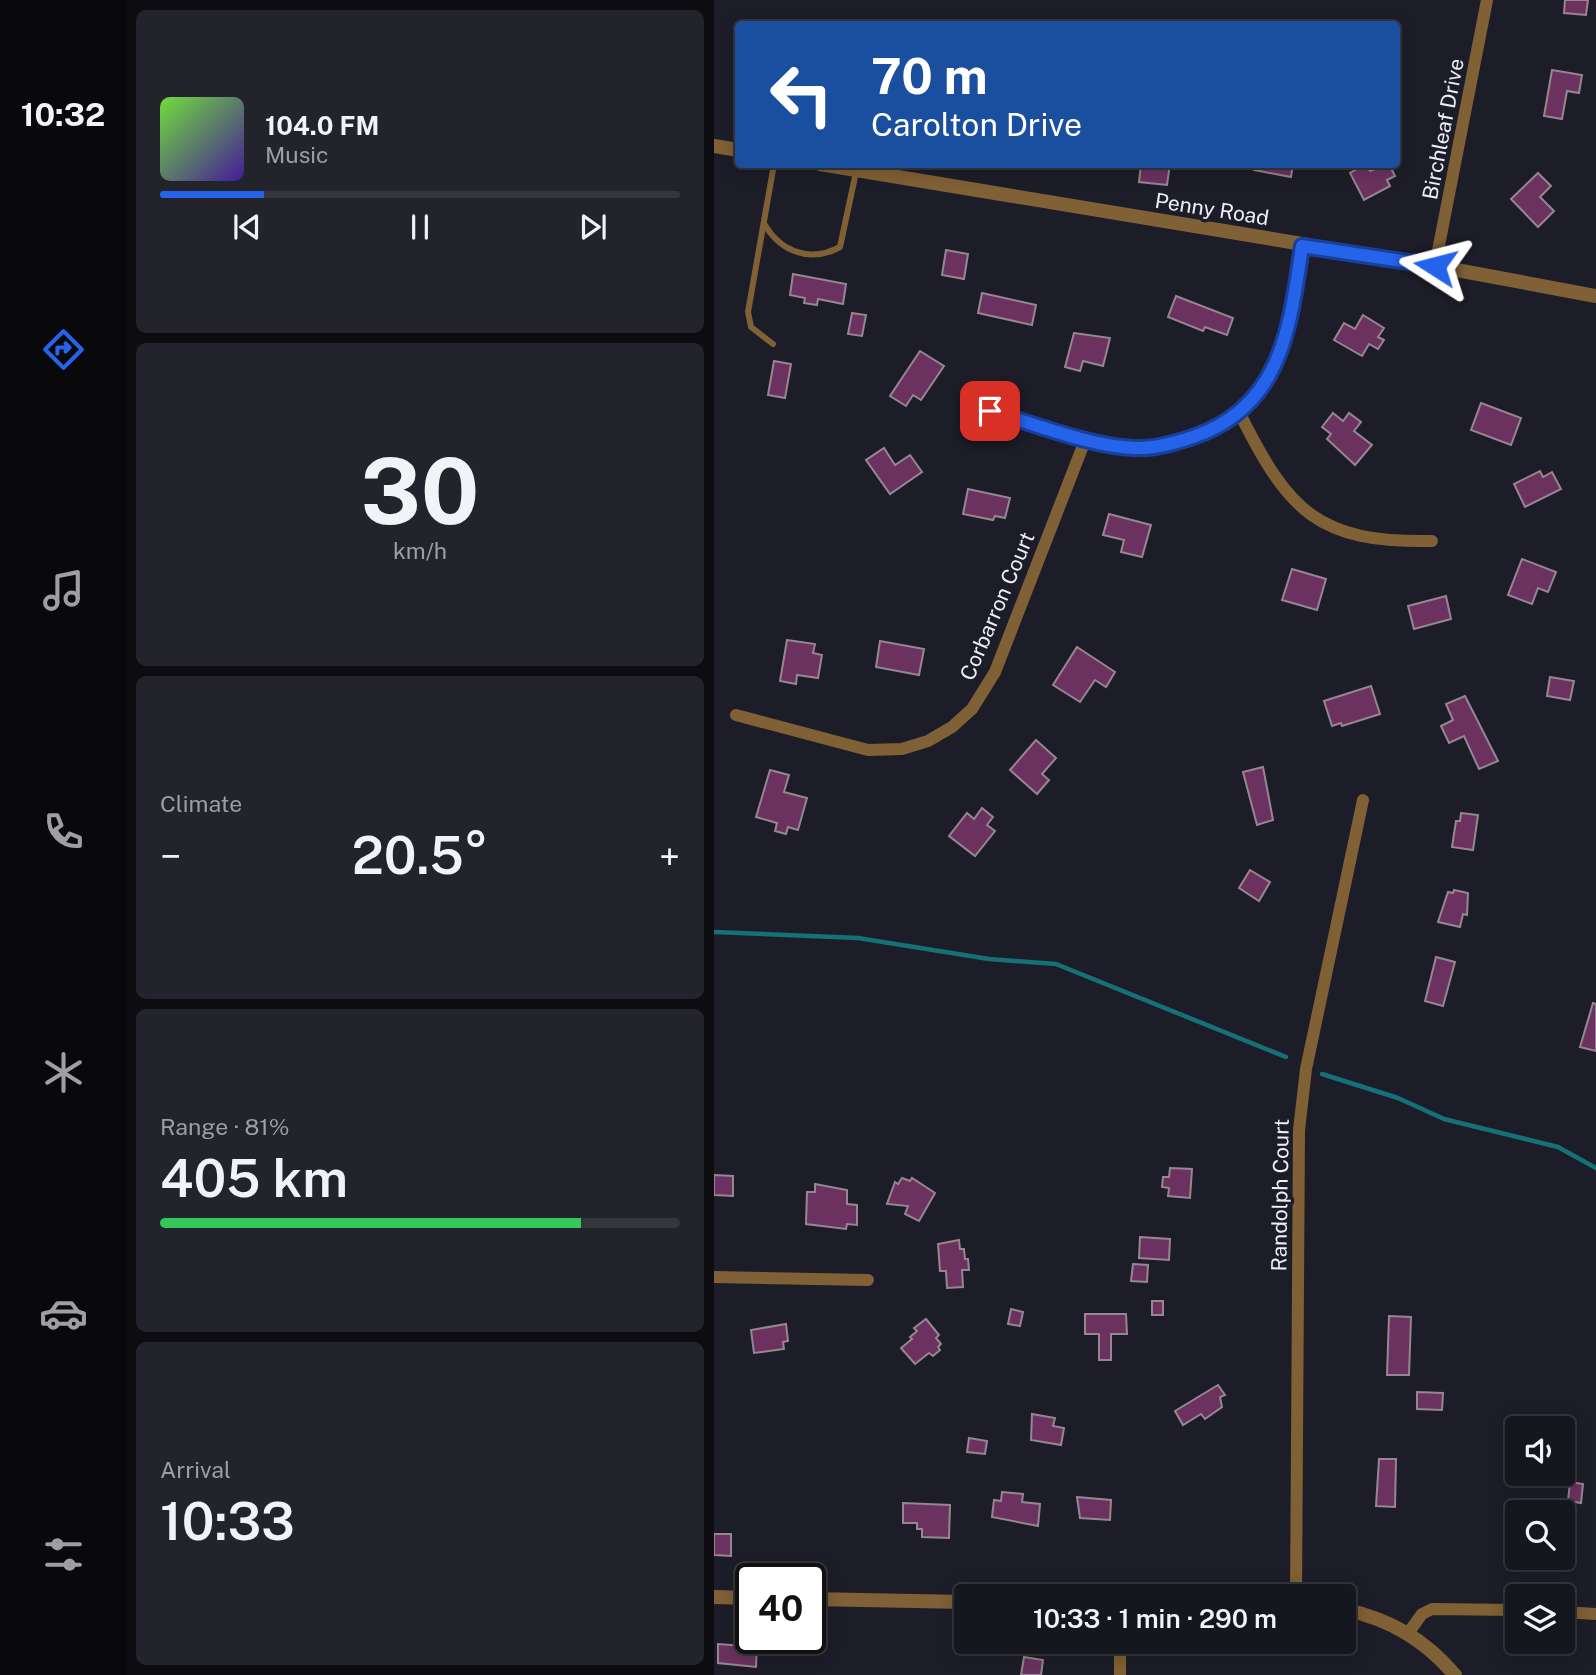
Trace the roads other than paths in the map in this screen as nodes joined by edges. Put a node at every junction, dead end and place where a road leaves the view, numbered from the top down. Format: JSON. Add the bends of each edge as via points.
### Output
{"nodes":[{"id":1,"x":1487,"y":0,"type":"edge"},
{"id":2,"x":714,"y":146,"type":"edge"},
{"id":3,"x":735,"y":150,"type":"edge"},
{"id":4,"x":773,"y":168,"type":"edge"},
{"id":5,"x":841,"y":168,"type":"edge"},
{"id":6,"x":857,"y":171,"type":"junction"},
{"id":7,"x":765,"y":225,"type":"junction"},
{"id":8,"x":1302,"y":246,"type":"junction"},
{"id":9,"x":1435,"y":266,"type":"junction"},
{"id":10,"x":1596,"y":296,"type":"edge"},
{"id":11,"x":773,"y":344,"type":"dead end"},
{"id":12,"x":990,"y":411,"type":"dead end"},
{"id":13,"x":1240,"y":414,"type":"junction"},
{"id":14,"x":1086,"y":438,"type":"junction"},
{"id":15,"x":1432,"y":541,"type":"dead end"},
{"id":16,"x":736,"y":715,"type":"dead end"},
{"id":17,"x":1363,"y":800,"type":"dead end"},
{"id":18,"x":714,"y":1278,"type":"edge"},
{"id":19,"x":868,"y":1280,"type":"dead end"},
{"id":20,"x":1296,"y":1584,"type":"edge"},
{"id":21,"x":714,"y":1597,"type":"edge"},
{"id":22,"x":735,"y":1598,"type":"edge"},
{"id":23,"x":826,"y":1599,"type":"edge"},
{"id":24,"x":954,"y":1602,"type":"edge"},
{"id":25,"x":1505,"y":1610,"type":"edge"},
{"id":26,"x":1356,"y":1612,"type":"edge"},
{"id":27,"x":1575,"y":1613,"type":"edge"},
{"id":28,"x":1596,"y":1614,"type":"edge"},
{"id":29,"x":1409,"y":1632,"type":"junction"},
{"id":30,"x":1120,"y":1654,"type":"edge"},
{"id":31,"x":1120,"y":1675,"type":"edge"},
{"id":32,"x":1455,"y":1675,"type":"edge"}],
"edges":[{"from":1,"to":9,"type":"street","name":"Birchleaf Drive"},
{"from":2,"to":3,"type":"street"},
{"from":4,"to":7,"type":"lane"},
{"from":5,"to":6,"type":"street","name":"Penny Road"},
{"from":6,"to":7,"type":"lane","via":[[844,240],[833,251],[803,253],[782,248]]},
{"from":6,"to":8,"type":"street","name":"Penny Road"},
{"from":7,"to":11,"type":"lane","via":[[748,312],[751,327]]},
{"from":8,"to":9,"type":"street","name":"Penny Road"},
{"from":8,"to":13,"type":"street","via":[[1285,341],[1271,374]]},
{"from":9,"to":10,"type":"street","name":"Penny Road"},
{"from":12,"to":14,"type":"street"},
{"from":13,"to":14,"type":"street","via":[[1208,432],[1172,444],[1135,448]]},
{"from":13,"to":15,"type":"street","via":[[1273,477],[1313,516],[1352,535],[1388,542]]},
{"from":14,"to":16,"type":"street","name":"Corbarron Court","via":[[995,672],[972,709],[952,727],[902,749],[868,750]]},
{"from":17,"to":20,"type":"street","name":"Randolph Court","via":[[1306,1069],[1299,1130]]},
{"from":18,"to":19,"type":"street"},
{"from":21,"to":22,"type":"street"},
{"from":23,"to":24,"type":"street"},
{"from":25,"to":29,"type":"street","via":[[1433,1609],[1422,1614]]},
{"from":26,"to":29,"type":"street"},
{"from":27,"to":28,"type":"street"},
{"from":29,"to":32,"type":"street"},
{"from":30,"to":31,"type":"street"}]}
